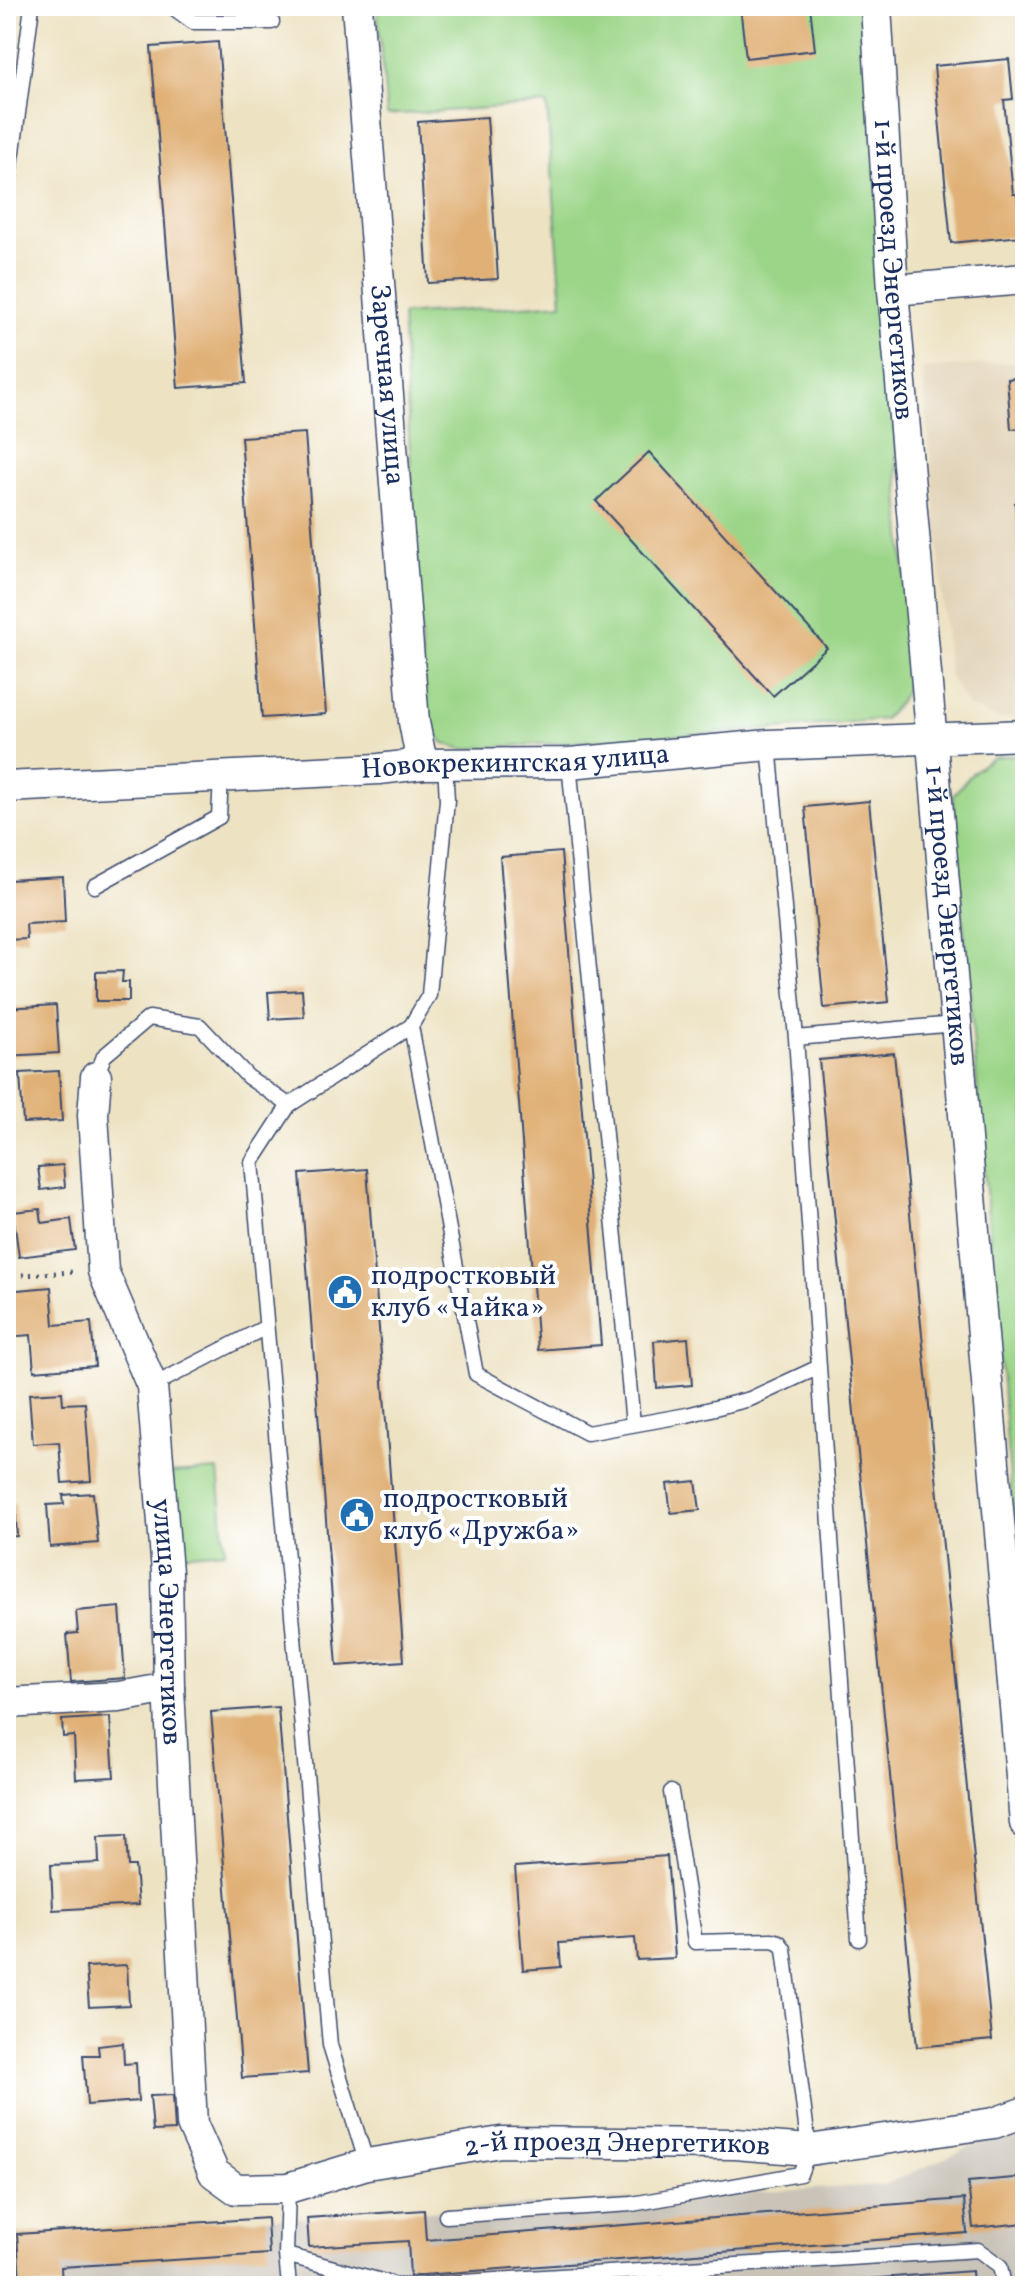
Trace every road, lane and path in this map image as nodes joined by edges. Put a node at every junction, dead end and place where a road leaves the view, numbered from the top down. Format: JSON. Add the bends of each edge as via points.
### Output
{"nodes":[{"id":1,"x":32,"y":6,"type":"edge"},
{"id":2,"x":171,"y":6,"type":"edge"},
{"id":3,"x":357,"y":6,"type":"edge"},
{"id":4,"x":876,"y":6,"type":"edge"},
{"id":5,"x":272,"y":22,"type":"dead end"},
{"id":6,"x":6,"y":205,"type":"edge"},
{"id":7,"x":1025,"y":279,"type":"edge"},
{"id":8,"x":893,"y":290,"type":"junction"},
{"id":9,"x":1025,"y":735,"type":"edge"},
{"id":10,"x":932,"y":739,"type":"junction"},
{"id":11,"x":769,"y":745,"type":"junction"},
{"id":12,"x":569,"y":763,"type":"junction"},
{"id":13,"x":433,"y":764,"type":"junction"},
{"id":14,"x":221,"y":777,"type":"junction"},
{"id":15,"x":6,"y":787,"type":"edge"},
{"id":16,"x":95,"y":886,"type":"dead end"},
{"id":17,"x":955,"y":1024,"type":"junction"},
{"id":18,"x":411,"y":1026,"type":"junction"},
{"id":19,"x":796,"y":1038,"type":"junction"},
{"id":20,"x":96,"y":1077,"type":"joint"},
{"id":21,"x":289,"y":1105,"type":"junction"},
{"id":22,"x":103,"y":1271,"type":"junction"},
{"id":23,"x":6,"y":1276,"type":"edge"},
{"id":24,"x":266,"y":1327,"type":"junction"},
{"id":25,"x":819,"y":1367,"type":"junction"},
{"id":26,"x":152,"y":1386,"type":"junction"},
{"id":27,"x":633,"y":1424,"type":"junction"},
{"id":28,"x":169,"y":1688,"type":"junction"},
{"id":29,"x":6,"y":1703,"type":"edge"},
{"id":30,"x":671,"y":1792,"type":"dead end"},
{"id":31,"x":1025,"y":1823,"type":"edge"},
{"id":32,"x":859,"y":1939,"type":"dead end"},
{"id":33,"x":1025,"y":2112,"type":"edge"},
{"id":34,"x":809,"y":2150,"type":"junction"},
{"id":35,"x":367,"y":2164,"type":"junction"},
{"id":36,"x":214,"y":2173,"type":"joint"},
{"id":37,"x":288,"y":2188,"type":"junction"},
{"id":38,"x":446,"y":2216,"type":"dead end"},
{"id":39,"x":286,"y":2255,"type":"junction"},
{"id":40,"x":289,"y":2286,"type":"edge"},
{"id":41,"x":1004,"y":2286,"type":"edge"}],
"edges":[{"from":1,"to":6,"type":"lane"},
{"from":2,"to":5,"type":"lane","via":[[193,22]]},
{"from":3,"to":13,"type":"street","name":"Заречная улица","via":[[414,722]]},
{"from":4,"to":8,"type":"street","name":"1-й проезд Энергетиков"},
{"from":7,"to":8,"type":"street"},
{"from":8,"to":10,"type":"street","name":"1-й проезд Энергетиков"},
{"from":9,"to":10,"type":"street","name":"Новокрекингская улица"},
{"from":10,"to":11,"type":"street","name":"Новокрекингская улица"},
{"from":10,"to":17,"type":"street","name":"1-й проезд Энергетиков"},
{"from":11,"to":12,"type":"street","name":"Новокрекингская улица"},
{"from":11,"to":19,"type":"lane"},
{"from":12,"to":13,"type":"street","name":"Новокрекингская улица"},
{"from":12,"to":27,"type":"lane"},
{"from":13,"to":14,"type":"street","name":"Новокрекингская улица"},
{"from":13,"to":18,"type":"lane","via":[[447,800],[429,995]]},
{"from":14,"to":15,"type":"street","name":"Новокрекингская улица"},
{"from":14,"to":16,"type":"lane","via":[[219,817]]},
{"from":17,"to":19,"type":"lane"},
{"from":17,"to":31,"type":"street","name":"1-й проезд Энергетиков"},
{"from":18,"to":21,"type":"lane"},
{"from":18,"to":27,"type":"lane","via":[[476,1374],[587,1433]]},
{"from":19,"to":25,"type":"lane"},
{"from":20,"to":21,"type":"lane","via":[[104,1056],[149,1018],[200,1026],[248,1077]]},
{"from":20,"to":22,"type":"street","name":"улица Энергетиков","via":[[93,1115]]},
{"from":21,"to":24,"type":"lane","via":[[252,1162]]},
{"from":22,"to":23,"type":"path"},
{"from":22,"to":26,"type":"street","name":"улица Энергетиков"},
{"from":24,"to":26,"type":"lane"},
{"from":24,"to":35,"type":"lane","via":[[330,2045]]},
{"from":25,"to":27,"type":"lane","via":[[750,1399]]},
{"from":25,"to":32,"type":"lane"},
{"from":26,"to":28,"type":"street","name":"улица Энергетиков","via":[[167,1572]]},
{"from":28,"to":29,"type":"street","via":[[119,1697]]},
{"from":28,"to":36,"type":"street","name":"улица Энергетиков","via":[[192,2124]]},
{"from":30,"to":34,"type":"lane","via":[[695,1942],[772,1940],[784,1949]]},
{"from":33,"to":34,"type":"street","name":"2-й проезд Энергетиков","via":[[994,2123]]},
{"from":34,"to":35,"type":"street","name":"2-й проезд Энергетиков","via":[[735,2144],[501,2142]]},
{"from":34,"to":38,"type":"lane","via":[[800,2174],[632,2204]]},
{"from":35,"to":37,"type":"street","name":"2-й проезд Энергетиков"},
{"from":36,"to":37,"type":"street","name":"2-й проезд Энергетиков","via":[[236,2189]]},
{"from":37,"to":39,"type":"lane"},
{"from":39,"to":40,"type":"lane"},
{"from":39,"to":41,"type":"lane","via":[[400,2286],[978,2250],[1000,2266]]}]}
